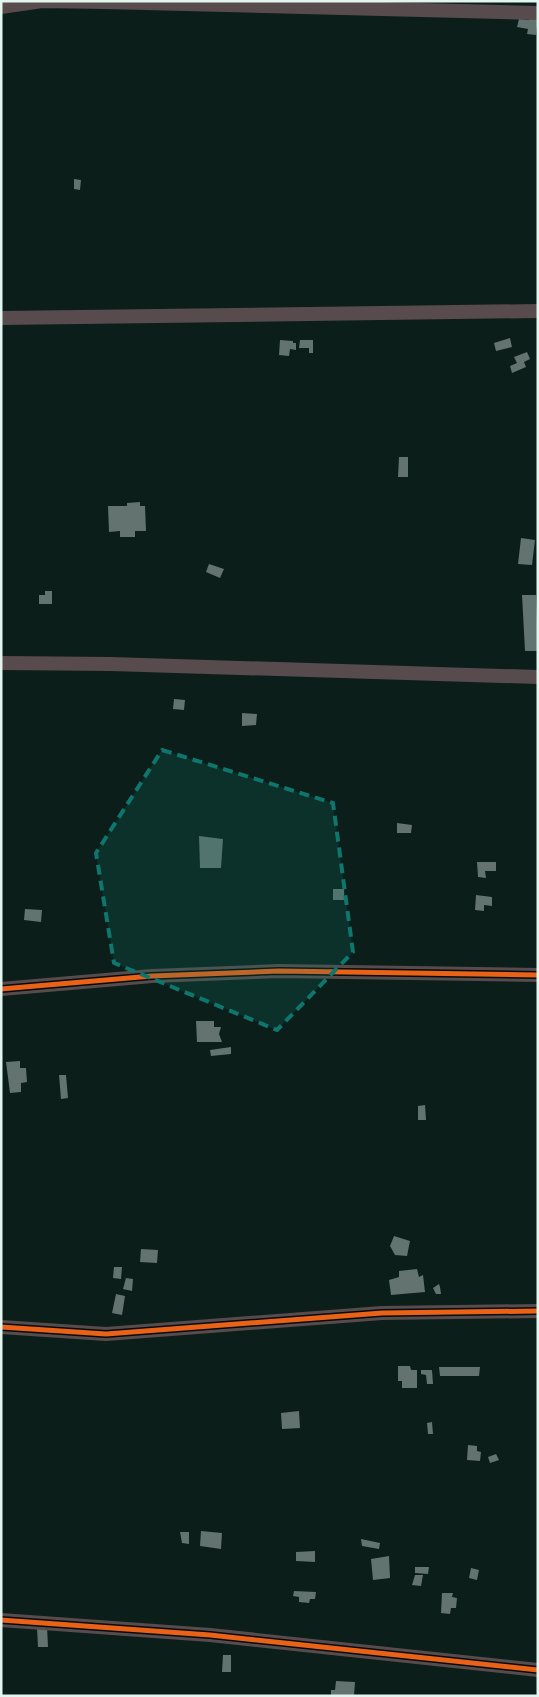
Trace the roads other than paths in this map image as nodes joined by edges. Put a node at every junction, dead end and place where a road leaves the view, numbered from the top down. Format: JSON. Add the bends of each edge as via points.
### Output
{"nodes":[{"id":1,"x":1,"y":7,"type":"edge"},
{"id":2,"x":538,"y":13,"type":"edge"},
{"id":3,"x":538,"y":311,"type":"edge"},
{"id":4,"x":1,"y":318,"type":"edge"},
{"id":5,"x":1,"y":663,"type":"edge"},
{"id":6,"x":538,"y":677,"type":"edge"},
{"id":7,"x":538,"y":975,"type":"edge"},
{"id":8,"x":1,"y":989,"type":"edge"},
{"id":9,"x":538,"y":1311,"type":"edge"},
{"id":10,"x":1,"y":1327,"type":"edge"},
{"id":11,"x":1,"y":1620,"type":"edge"},
{"id":12,"x":538,"y":1670,"type":"edge"}],
"edges":[{"from":1,"to":2,"type":"street","via":[[42,1]]},
{"from":3,"to":4,"type":"street"},
{"from":5,"to":6,"type":"street"},
{"from":7,"to":8,"type":"street","via":[[280,971],[152,976]]},
{"from":9,"to":10,"type":"street","via":[[382,1314],[106,1334]]},
{"from":11,"to":12,"type":"street","via":[[210,1635]]}]}
